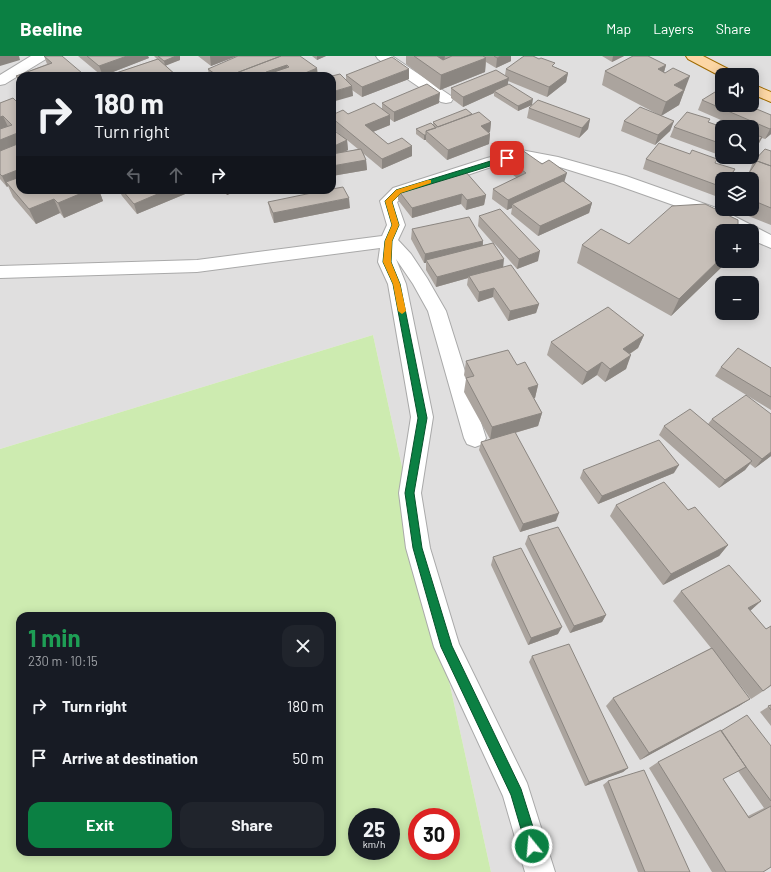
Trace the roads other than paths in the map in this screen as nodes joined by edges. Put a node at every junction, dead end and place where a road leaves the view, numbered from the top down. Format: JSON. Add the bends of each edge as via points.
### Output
{"nodes":[{"id":1,"x":41,"y":56,"type":"edge"},
{"id":2,"x":383,"y":56,"type":"edge"},
{"id":3,"x":693,"y":56,"type":"edge"},
{"id":4,"x":716,"y":68,"type":"edge"},
{"id":5,"x":0,"y":81,"type":"edge"},
{"id":6,"x":759,"y":92,"type":"edge"},
{"id":7,"x":771,"y":98,"type":"edge"},
{"id":8,"x":446,"y":99,"type":"dead end"},
{"id":9,"x":735,"y":224,"type":"edge"},
{"id":10,"x":759,"y":236,"type":"edge"},
{"id":11,"x":389,"y":241,"type":"junction"},
{"id":12,"x":771,"y":242,"type":"edge"},
{"id":13,"x":0,"y":272,"type":"edge"},
{"id":14,"x":475,"y":438,"type":"dead end"},
{"id":15,"x":540,"y":872,"type":"edge"}],
"edges":[{"from":1,"to":5,"type":"street"},
{"from":2,"to":8,"type":"street"},
{"from":3,"to":4,"type":"main road"},
{"from":6,"to":7,"type":"main road"},
{"from":9,"to":11,"type":"street","via":[[716,214],[620,180],[552,160],[521,155],[493,161],[399,192],[388,201],[396,225]]},
{"from":10,"to":12,"type":"street"},
{"from":11,"to":13,"type":"street","via":[[197,266]]},
{"from":11,"to":14,"type":"street","via":[[409,264],[437,311]]},
{"from":11,"to":15,"type":"street","via":[[387,262],[396,284],[422,418],[410,493],[418,548],[447,647],[517,793]]}]}
